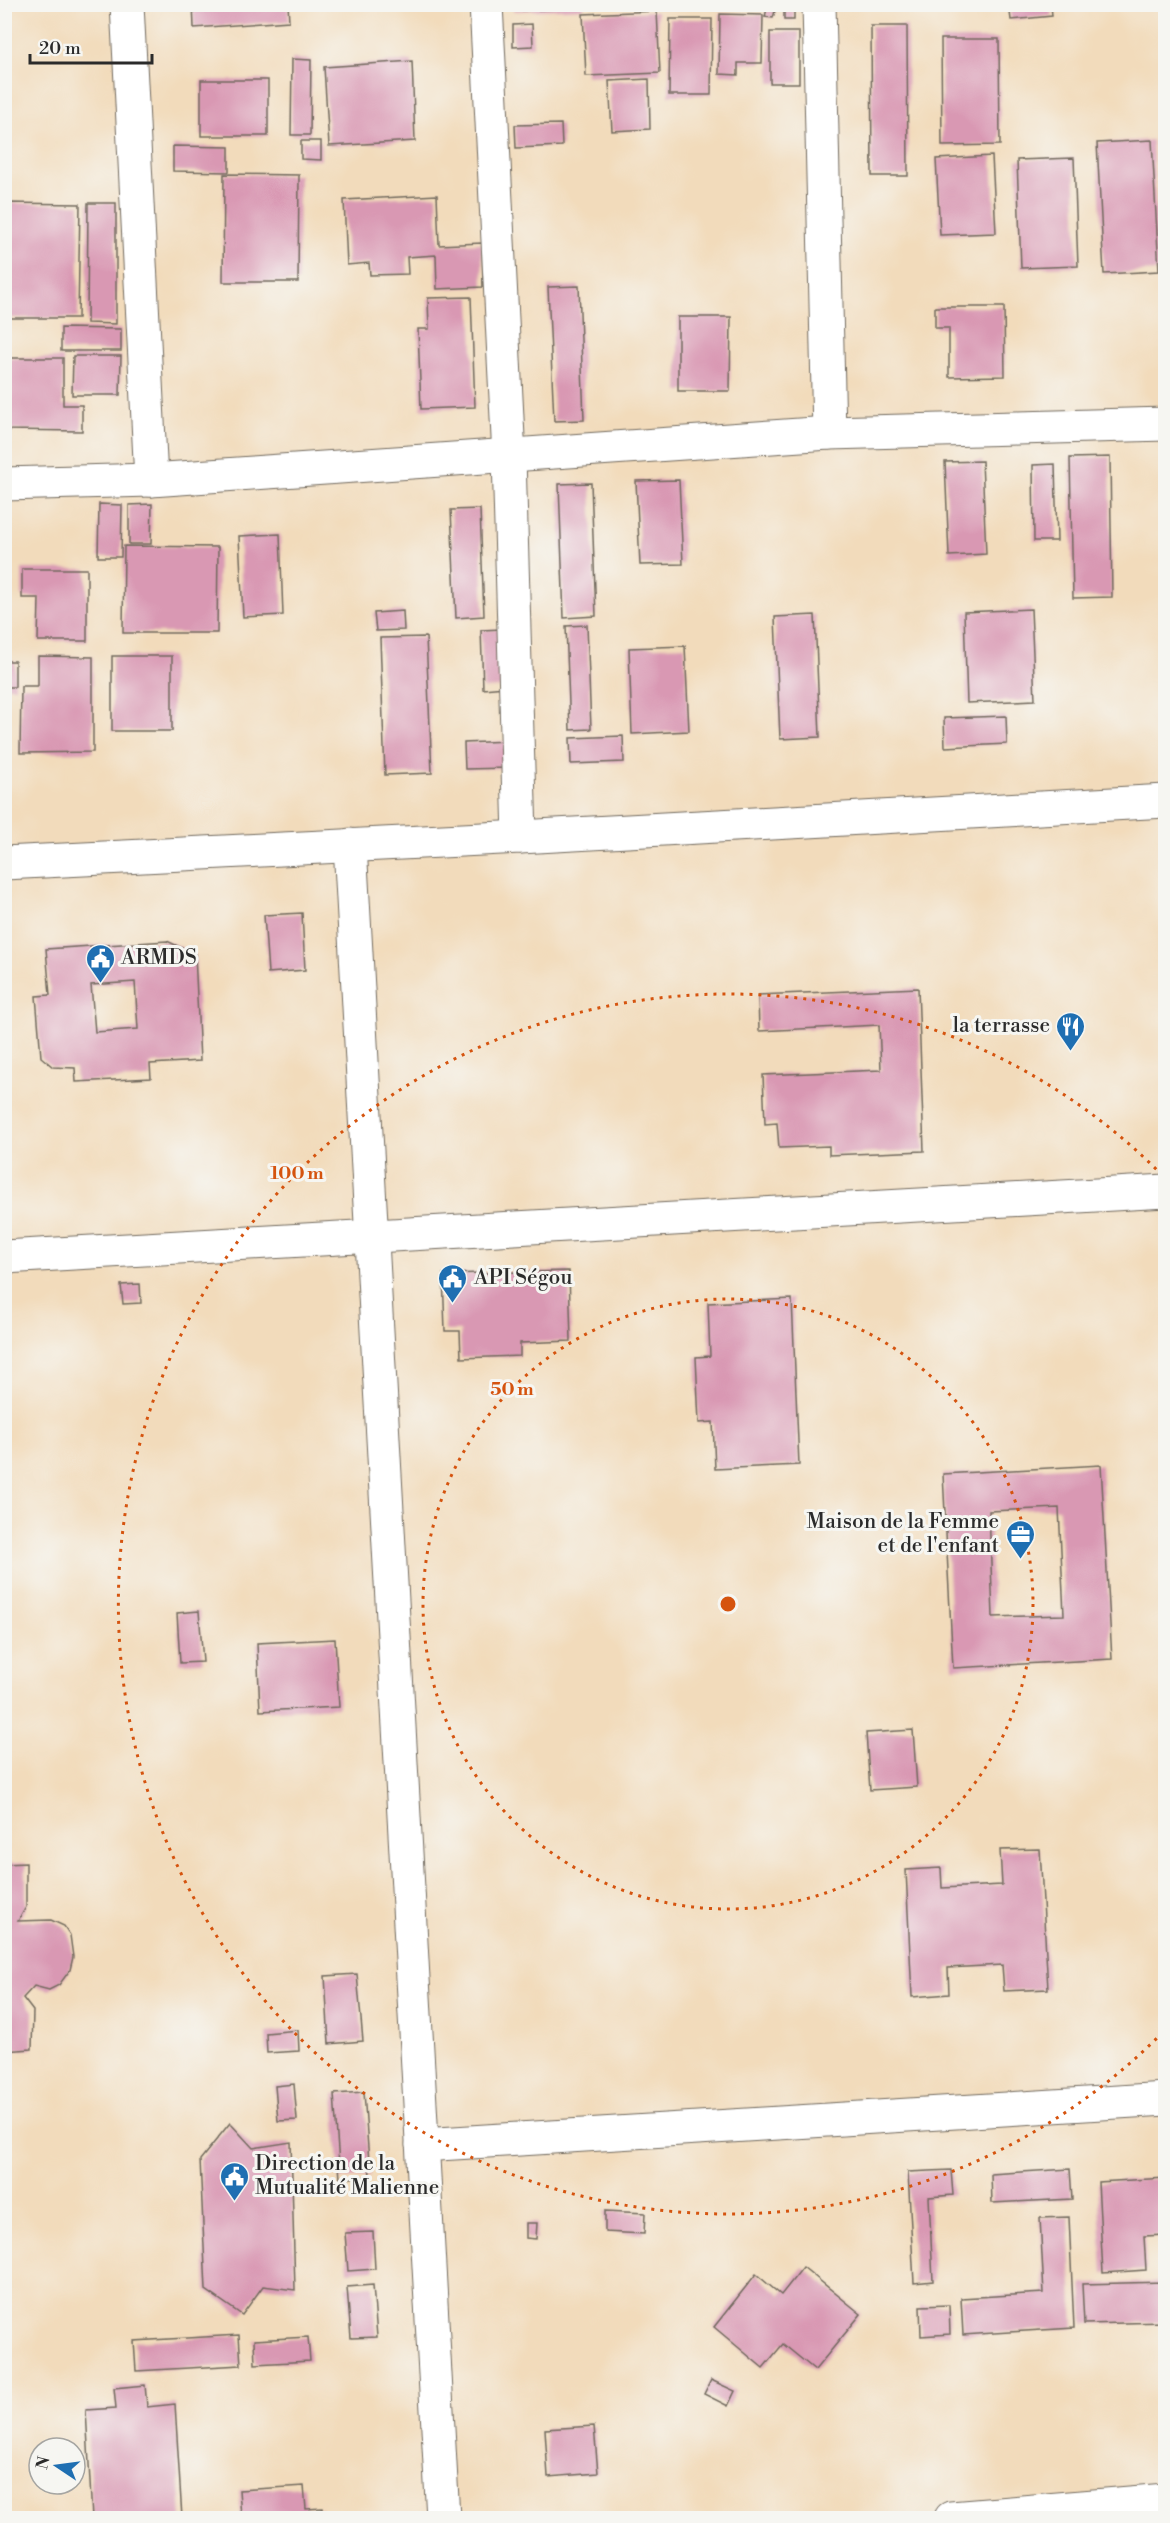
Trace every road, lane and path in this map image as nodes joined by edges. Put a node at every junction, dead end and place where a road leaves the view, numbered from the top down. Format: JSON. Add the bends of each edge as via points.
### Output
{"nodes":[{"id":1,"x":127,"y":4,"type":"edge"},
{"id":2,"x":486,"y":4,"type":"edge"},
{"id":3,"x":819,"y":4,"type":"edge"},
{"id":4,"x":1166,"y":424,"type":"edge"},
{"id":5,"x":830,"y":433,"type":"junction"},
{"id":6,"x":509,"y":457,"type":"junction"},
{"id":7,"x":151,"y":480,"type":"junction"},
{"id":8,"x":4,"y":484,"type":"edge"},
{"id":9,"x":1166,"y":801,"type":"edge"},
{"id":10,"x":520,"y":837,"type":"junction"},
{"id":11,"x":350,"y":845,"type":"junction"},
{"id":12,"x":4,"y":863,"type":"edge"},
{"id":13,"x":1166,"y":1191,"type":"edge"},
{"id":14,"x":371,"y":1235,"type":"junction"},
{"id":15,"x":4,"y":1257,"type":"edge"},
{"id":16,"x":1166,"y":2099,"type":"edge"},
{"id":17,"x":422,"y":2145,"type":"junction"},
{"id":18,"x":1166,"y":2500,"type":"edge"},
{"id":19,"x":443,"y":2518,"type":"edge"},
{"id":20,"x":951,"y":2518,"type":"edge"}],
"edges":[{"from":1,"to":7,"type":"street"},
{"from":2,"to":6,"type":"street"},
{"from":3,"to":5,"type":"street"},
{"from":4,"to":5,"type":"street"},
{"from":5,"to":6,"type":"street"},
{"from":6,"to":7,"type":"street"},
{"from":6,"to":10,"type":"street"},
{"from":7,"to":8,"type":"street"},
{"from":9,"to":10,"type":"street"},
{"from":10,"to":11,"type":"street"},
{"from":11,"to":12,"type":"street"},
{"from":11,"to":14,"type":"street"},
{"from":13,"to":14,"type":"street"},
{"from":14,"to":15,"type":"street"},
{"from":14,"to":17,"type":"street"},
{"from":16,"to":17,"type":"street"},
{"from":17,"to":19,"type":"street"},
{"from":18,"to":20,"type":"street"}]}
